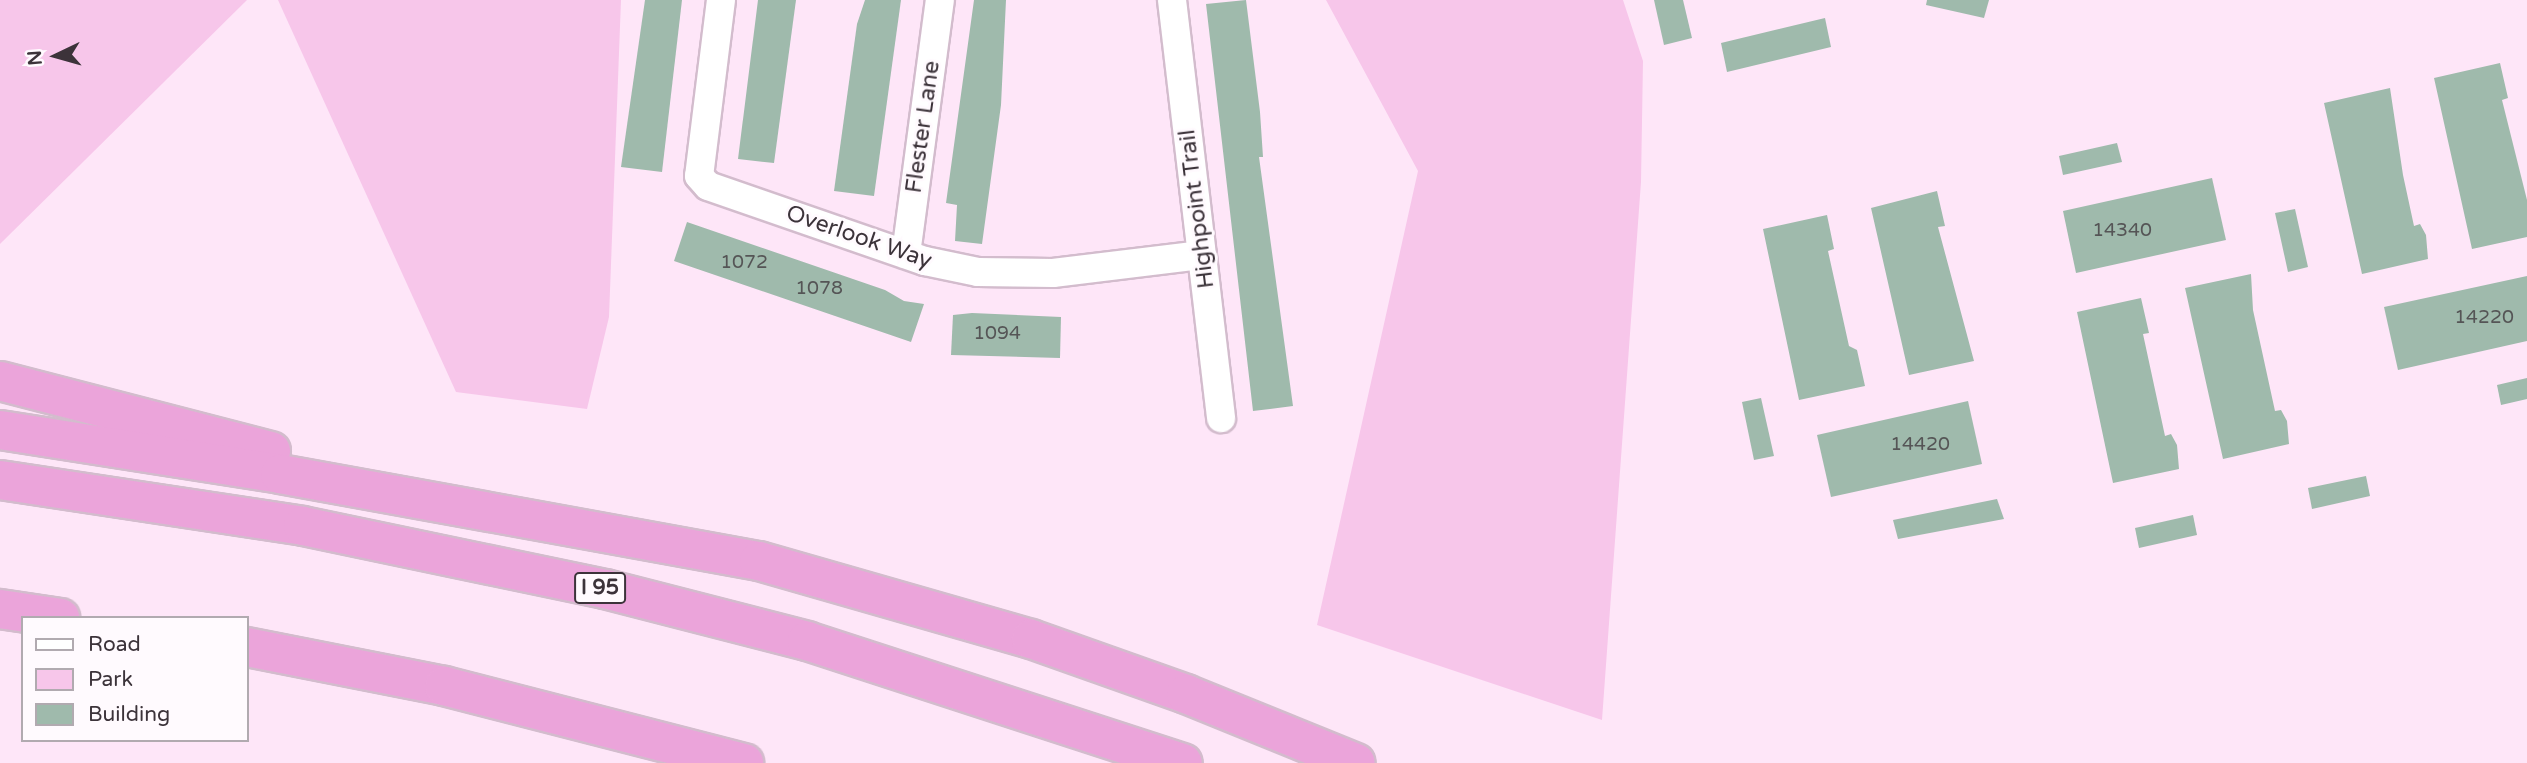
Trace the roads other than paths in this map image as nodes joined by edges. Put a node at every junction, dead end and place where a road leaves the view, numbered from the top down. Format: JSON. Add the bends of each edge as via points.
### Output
{"nodes":[{"id":1,"x":721,"y":0,"type":"edge"},
{"id":2,"x":940,"y":0,"type":"edge"},
{"id":3,"x":1172,"y":0,"type":"edge"},
{"id":4,"x":906,"y":254,"type":"junction"},
{"id":5,"x":1202,"y":255,"type":"junction"},
{"id":6,"x":0,"y":381,"type":"edge"},
{"id":7,"x":1221,"y":418,"type":"dead end"},
{"id":8,"x":0,"y":430,"type":"edge"},
{"id":9,"x":0,"y":480,"type":"edge"},
{"id":10,"x":475,"y":510,"type":"junction"},
{"id":11,"x":0,"y":609,"type":"edge"},
{"id":12,"x":47,"y":616,"type":"edge"},
{"id":13,"x":248,"y":647,"type":"edge"},
{"id":14,"x":744,"y":763,"type":"edge"},
{"id":15,"x":1184,"y":763,"type":"edge"},
{"id":16,"x":1356,"y":763,"type":"edge"}],
"edges":[{"from":1,"to":4,"type":"street","name":"Overlook Way","via":[[699,176],[708,186]]},
{"from":2,"to":4,"type":"street","name":"Flester Lane"},
{"from":3,"to":5,"type":"street","name":"Highpoint Trail"},
{"from":4,"to":5,"type":"street","name":"Overlook Way","via":[[949,268],[1010,276]]},
{"from":5,"to":7,"type":"street","name":"Highpoint Trail"},
{"from":6,"to":10,"type":"highway","via":[[179,425]]},
{"from":8,"to":10,"type":"highway"},
{"from":9,"to":15,"type":"highway","number":"I 95","via":[[303,526],[606,589],[807,640]]},
{"from":10,"to":16,"type":"highway","via":[[759,561],[873,590],[1173,690]]},
{"from":11,"to":12,"type":"highway"},
{"from":13,"to":14,"type":"highway","via":[[444,686]]}]}
